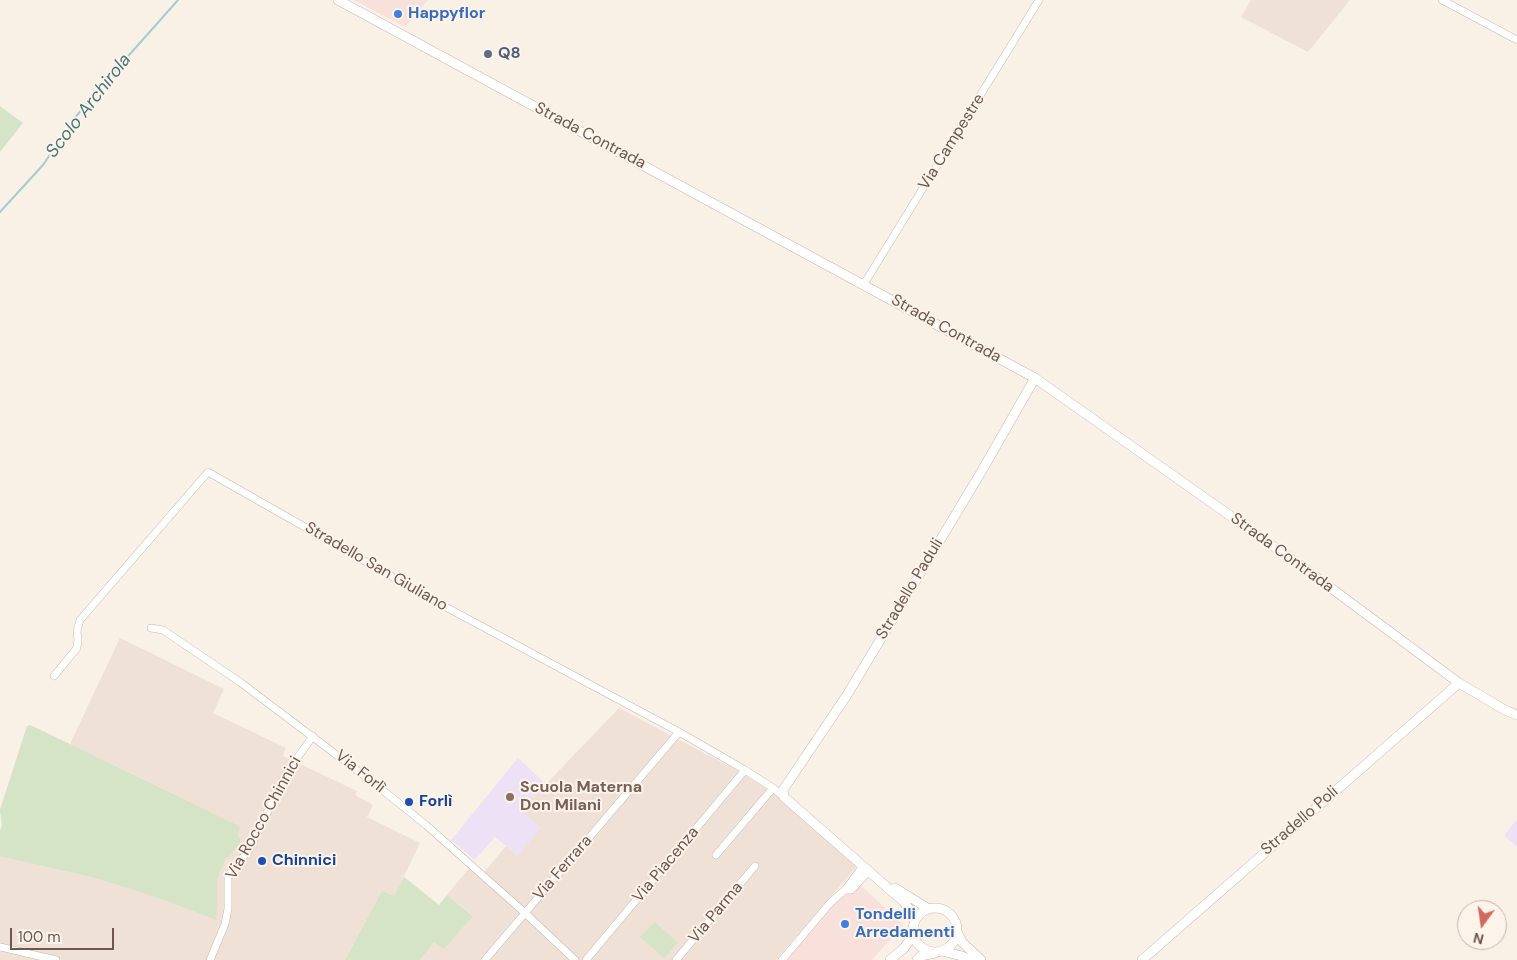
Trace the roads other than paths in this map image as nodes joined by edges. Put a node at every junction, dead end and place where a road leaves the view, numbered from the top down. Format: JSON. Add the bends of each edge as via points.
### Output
{"nodes":[{"id":1,"x":338,"y":0,"type":"edge"},
{"id":2,"x":1039,"y":0,"type":"edge"},
{"id":3,"x":1442,"y":0,"type":"edge"},
{"id":4,"x":1517,"y":40,"type":"edge"},
{"id":5,"x":864,"y":284,"type":"junction"},
{"id":6,"x":1035,"y":378,"type":"junction"},
{"id":7,"x":151,"y":628,"type":"dead end"},
{"id":8,"x":54,"y":676,"type":"dead end"},
{"id":9,"x":1459,"y":683,"type":"junction"},
{"id":10,"x":1517,"y":715,"type":"edge"},
{"id":11,"x":680,"y":732,"type":"junction"},
{"id":12,"x":313,"y":736,"type":"junction"},
{"id":13,"x":745,"y":770,"type":"junction"},
{"id":14,"x":773,"y":788,"type":"junction"},
{"id":15,"x":784,"y":798,"type":"junction"},
{"id":16,"x":716,"y":855,"type":"dead end"},
{"id":17,"x":756,"y":866,"type":"dead end"},
{"id":18,"x":866,"y":868,"type":"junction"},
{"id":19,"x":877,"y":878,"type":"junction"},
{"id":20,"x":929,"y":909,"type":"junction"},
{"id":21,"x":525,"y":912,"type":"junction"},
{"id":22,"x":916,"y":919,"type":"junction"},
{"id":23,"x":957,"y":932,"type":"junction"},
{"id":24,"x":914,"y":934,"type":"junction"},
{"id":25,"x":0,"y":947,"type":"edge"},
{"id":26,"x":940,"y":951,"type":"junction"},
{"id":27,"x":56,"y":960,"type":"edge"},
{"id":28,"x":210,"y":960,"type":"edge"},
{"id":29,"x":485,"y":960,"type":"edge"},
{"id":30,"x":576,"y":960,"type":"edge"},
{"id":31,"x":586,"y":960,"type":"edge"},
{"id":32,"x":676,"y":960,"type":"edge"},
{"id":33,"x":782,"y":960,"type":"edge"},
{"id":34,"x":890,"y":960,"type":"edge"},
{"id":35,"x":917,"y":960,"type":"edge"},
{"id":36,"x":970,"y":960,"type":"edge"},
{"id":37,"x":981,"y":960,"type":"edge"},
{"id":38,"x":1142,"y":960,"type":"edge"}],
"edges":[{"from":1,"to":5,"type":"street","name":"Strada Contrada"},
{"from":2,"to":5,"type":"street","name":"Via Campestre"},
{"from":3,"to":4,"type":"street"},
{"from":5,"to":6,"type":"street","name":"Strada Contrada"},
{"from":6,"to":9,"type":"street","name":"Strada Contrada","via":[[1300,565]]},
{"from":6,"to":15,"type":"street","name":"Stradello Paduli","via":[[847,695],[784,787]]},
{"from":7,"to":12,"type":"street","name":"Via Forlì","via":[[172,636]]},
{"from":8,"to":11,"type":"street","name":"Stradello San Giuliano","via":[[77,648],[80,620],[208,472],[442,605]]},
{"from":9,"to":10,"type":"street","name":"Strada Contrada"},
{"from":9,"to":38,"type":"street","name":"Stradello Poli"},
{"from":11,"to":13,"type":"street","name":"Stradello San Giuliano"},
{"from":11,"to":21,"type":"street","name":"Via Ferrara"},
{"from":12,"to":21,"type":"street","name":"Via Forlì","via":[[405,807]]},
{"from":12,"to":28,"type":"street","name":"Via Rocco Chinnici","via":[[287,772],[249,850],[228,877],[225,924]]},
{"from":13,"to":14,"type":"street","name":"Stradello San Giuliano"},
{"from":13,"to":31,"type":"street","name":"Via Piacenza"},
{"from":14,"to":15,"type":"street","name":"Stradello San Giuliano"},
{"from":14,"to":16,"type":"street"},
{"from":15,"to":18,"type":"street","name":"Stradello San Giuliano"},
{"from":17,"to":32,"type":"street","name":"Via Parma"},
{"from":18,"to":19,"type":"street","name":"Stradello San Giuliano"},
{"from":18,"to":33,"type":"street","via":[[831,902]]},
{"from":19,"to":20,"type":"street","name":"Stradello San Giuliano"},
{"from":19,"to":22,"type":"street","name":"Stradello San Giuliano","via":[[904,902]]},
{"from":20,"to":22,"type":"street"},
{"from":20,"to":23,"type":"street","via":[[948,912],[955,921]]},
{"from":21,"to":29,"type":"street","name":"Via Ferrara"},
{"from":21,"to":30,"type":"street","name":"Via Forlì"},
{"from":22,"to":24,"type":"street"},
{"from":23,"to":26,"type":"street","via":[[952,944]]},
{"from":23,"to":37,"type":"street","via":[[962,942]]},
{"from":24,"to":26,"type":"street","via":[[922,948]]},
{"from":24,"to":34,"type":"street"},
{"from":25,"to":27,"type":"street"},
{"from":26,"to":35,"type":"street"},
{"from":26,"to":36,"type":"street"}]}
